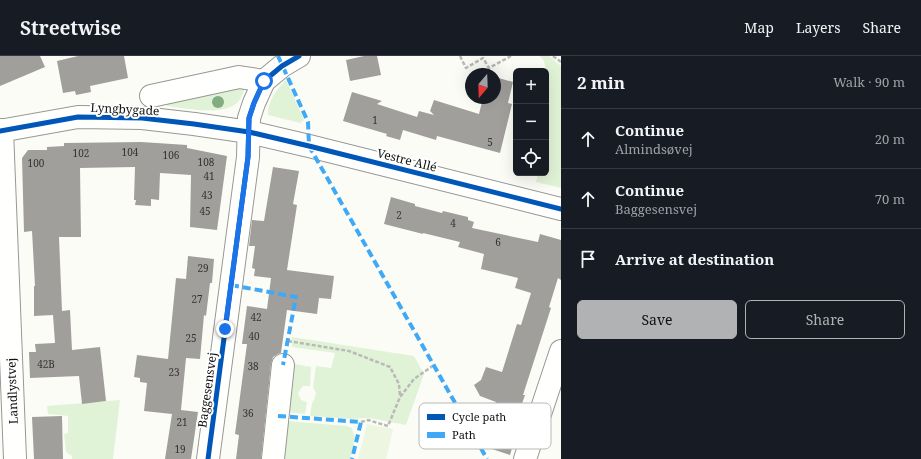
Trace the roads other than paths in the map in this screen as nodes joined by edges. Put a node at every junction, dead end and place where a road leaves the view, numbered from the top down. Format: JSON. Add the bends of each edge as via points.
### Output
{"nodes":[{"id":1,"x":299,"y":56,"type":"edge"},
{"id":2,"x":264,"y":81,"type":"junction"},
{"id":3,"x":152,"y":96,"type":"dead end"},
{"id":4,"x":1,"y":131,"type":"edge"},
{"id":5,"x":249,"y":132,"type":"junction"},
{"id":6,"x":561,"y":209,"type":"edge"},
{"id":7,"x":561,"y":351,"type":"edge"},
{"id":8,"x":283,"y":364,"type":"dead end"},
{"id":9,"x":544,"y":403,"type":"edge"},
{"id":10,"x":528,"y":449,"type":"edge"},
{"id":11,"x":15,"y":459,"type":"edge"},
{"id":12,"x":208,"y":459,"type":"edge"},
{"id":13,"x":272,"y":459,"type":"edge"},
{"id":14,"x":525,"y":459,"type":"edge"}],
"edges":[{"from":1,"to":2,"type":"street"},
{"from":2,"to":3,"type":"street","name":"Lyngbygade","via":[[239,77]]},
{"from":2,"to":5,"type":"street","name":"Baggesensvej","via":[[250,113]]},
{"from":4,"to":5,"type":"street","name":"Lyngbygade","via":[[78,117],[111,116]]},
{"from":4,"to":11,"type":"street","name":"Landlystvej"},
{"from":5,"to":6,"type":"street","name":"Vestre Allé"},
{"from":5,"to":12,"type":"street","name":"Baggesensvej","via":[[248,157]]},
{"from":7,"to":9,"type":"street"},
{"from":8,"to":13,"type":"street"},
{"from":10,"to":14,"type":"street"}]}
